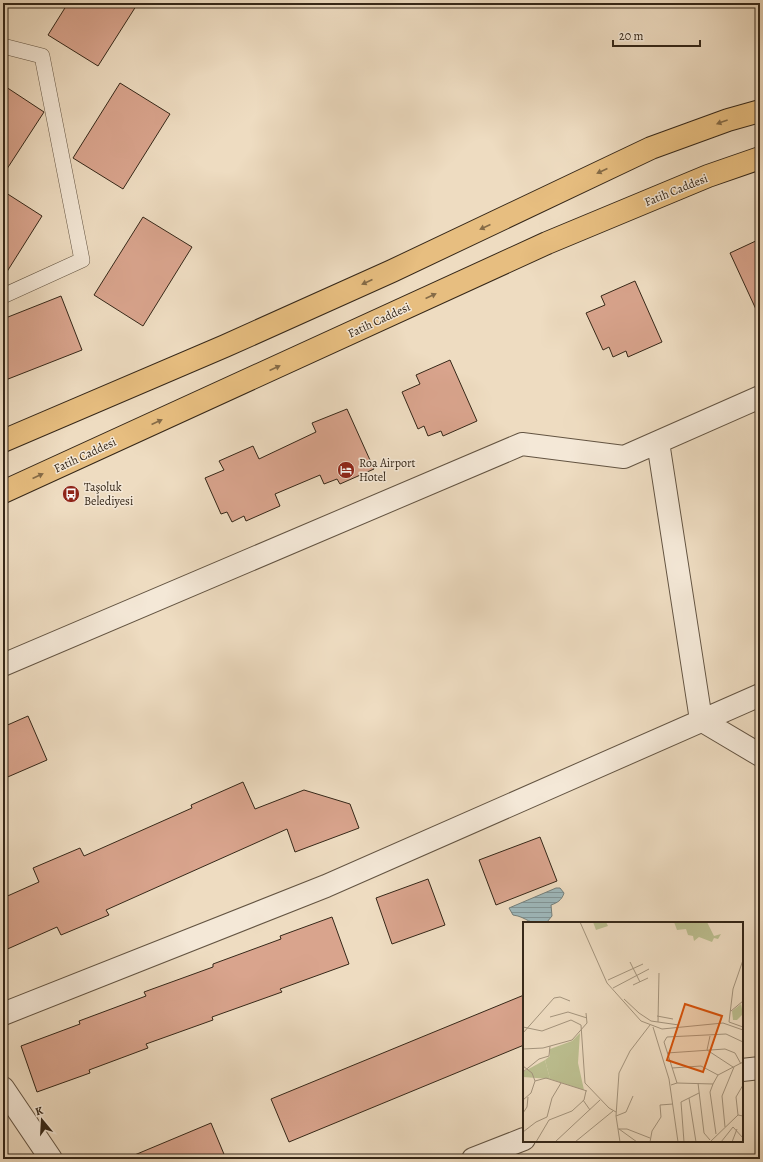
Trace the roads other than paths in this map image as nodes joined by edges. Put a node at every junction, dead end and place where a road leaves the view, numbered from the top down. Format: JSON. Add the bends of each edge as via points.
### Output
{"nodes":[{"id":1,"x":3,"y":46,"type":"edge"},
{"id":2,"x":760,"y":111,"type":"edge"},
{"id":3,"x":760,"y":158,"type":"edge"},
{"id":4,"x":3,"y":296,"type":"edge"},
{"id":5,"x":760,"y":397,"type":"edge"},
{"id":6,"x":3,"y":441,"type":"edge"},
{"id":7,"x":658,"y":442,"type":"junction"},
{"id":8,"x":3,"y":492,"type":"edge"},
{"id":9,"x":3,"y":665,"type":"edge"},
{"id":10,"x":760,"y":695,"type":"edge"},
{"id":11,"x":701,"y":720,"type":"junction"},
{"id":12,"x":760,"y":755,"type":"edge"},
{"id":13,"x":3,"y":1014,"type":"edge"},
{"id":14,"x":760,"y":1068,"type":"edge"},
{"id":15,"x":743,"y":1070,"type":"edge"},
{"id":16,"x":3,"y":1088,"type":"edge"},
{"id":17,"x":523,"y":1139,"type":"edge"},
{"id":18,"x":51,"y":1159,"type":"edge"},
{"id":19,"x":473,"y":1159,"type":"edge"}],
"edges":[{"from":1,"to":4,"type":"lane","via":[[42,56],[82,260]]},
{"from":2,"to":6,"type":"main road","one_way":true,"via":[[651,148],[378,278]]},
{"from":8,"to":3,"type":"main road","name":"Fatih Caddesi","one_way":true,"via":[[547,243],[708,176]]},
{"from":5,"to":7,"type":"street"},
{"from":7,"to":9,"type":"street","via":[[624,457],[522,444]]},
{"from":7,"to":11,"type":"street"},
{"from":10,"to":11,"type":"street"},
{"from":11,"to":12,"type":"street"},
{"from":11,"to":13,"type":"street","via":[[326,886]]},
{"from":14,"to":15,"type":"street"},
{"from":16,"to":18,"type":"street"},
{"from":17,"to":19,"type":"street"}]}
